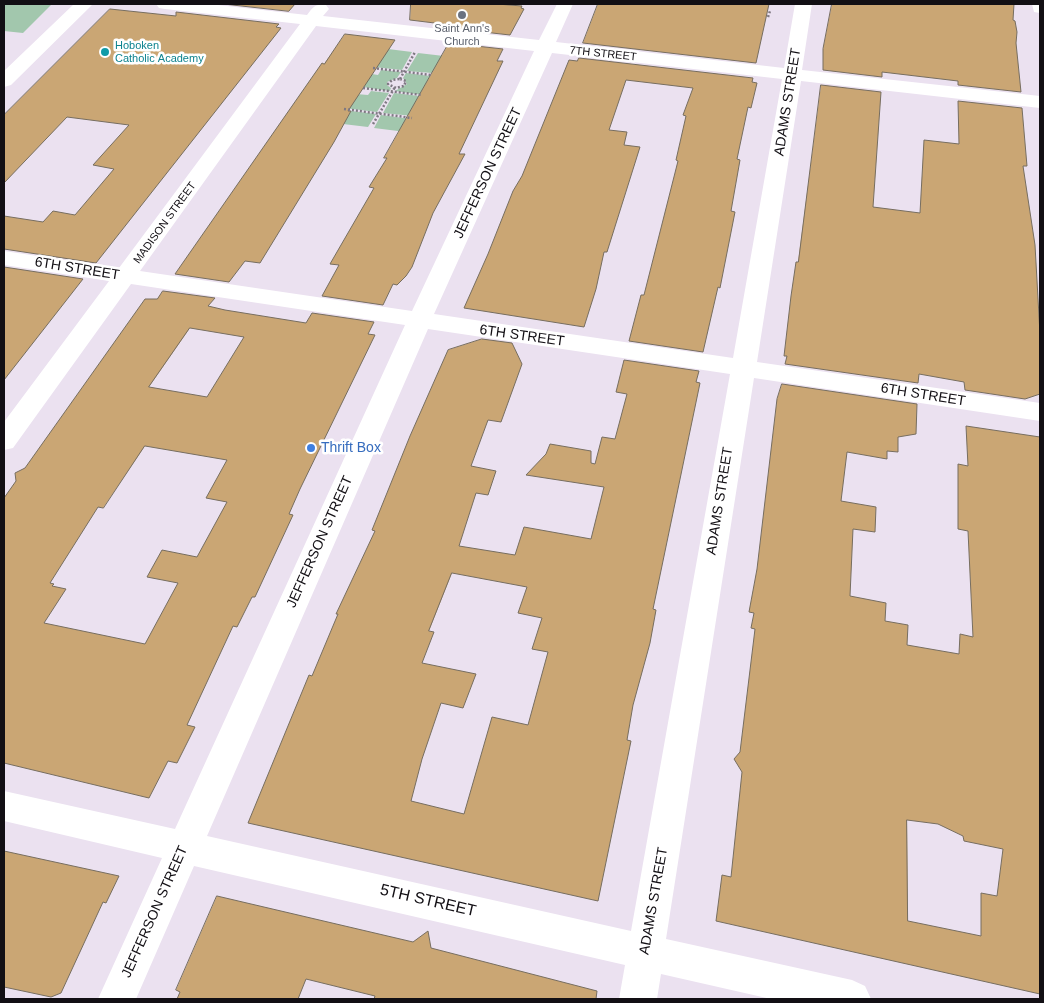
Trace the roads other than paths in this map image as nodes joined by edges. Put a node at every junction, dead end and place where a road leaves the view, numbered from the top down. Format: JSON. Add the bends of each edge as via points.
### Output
{"nodes":[{"id":1,"x":84,"y":4,"type":"edge"},
{"id":2,"x":165,"y":4,"type":"edge"},
{"id":3,"x":324,"y":4,"type":"edge"},
{"id":4,"x":565,"y":4,"type":"edge"},
{"id":5,"x":804,"y":4,"type":"edge"},
{"id":6,"x":1040,"y":4,"type":"edge"},
{"id":7,"x":1040,"y":8,"type":"edge"},
{"id":8,"x":312,"y":20,"type":"junction"},
{"id":9,"x":546,"y":47,"type":"junction"},
{"id":10,"x":793,"y":75,"type":"junction"},
{"id":11,"x":4,"y":82,"type":"edge"},
{"id":12,"x":1040,"y":102,"type":"edge"},
{"id":13,"x":4,"y":258,"type":"edge"},
{"id":14,"x":126,"y":276,"type":"junction"},
{"id":15,"x":419,"y":321,"type":"junction"},
{"id":16,"x":742,"y":368,"type":"junction"},
{"id":17,"x":1040,"y":412,"type":"edge"},
{"id":18,"x":4,"y":441,"type":"edge"},
{"id":19,"x":4,"y":806,"type":"edge"},
{"id":20,"x":185,"y":845,"type":"junction"},
{"id":21,"x":645,"y":951,"type":"junction"},
{"id":22,"x":117,"y":999,"type":"edge"},
{"id":23,"x":638,"y":999,"type":"edge"},
{"id":24,"x":852,"y":999,"type":"edge"}],
"edges":[{"from":1,"to":11,"type":"street"},
{"from":2,"to":8,"type":"street","name":"7TH STREET"},
{"from":3,"to":8,"type":"street","name":"MADISON STREET"},
{"from":4,"to":9,"type":"street","name":"JEFFERSON STREET"},
{"from":5,"to":10,"type":"street","name":"ADAMS STREET"},
{"from":6,"to":7,"type":"street"},
{"from":8,"to":9,"type":"street","name":"7TH STREET"},
{"from":8,"to":14,"type":"street","name":"MADISON STREET"},
{"from":9,"to":10,"type":"street","name":"7TH STREET"},
{"from":9,"to":15,"type":"street","name":"JEFFERSON STREET"},
{"from":10,"to":12,"type":"street","name":"7TH STREET"},
{"from":10,"to":16,"type":"street","name":"ADAMS STREET"},
{"from":13,"to":14,"type":"street","name":"6TH STREET"},
{"from":14,"to":15,"type":"street","name":"6TH STREET"},
{"from":14,"to":18,"type":"street","name":"MADISON STREET"},
{"from":15,"to":16,"type":"street","name":"6TH STREET"},
{"from":15,"to":20,"type":"street","name":"JEFFERSON STREET"},
{"from":16,"to":17,"type":"street","name":"6TH STREET"},
{"from":16,"to":21,"type":"street","name":"ADAMS STREET"},
{"from":19,"to":20,"type":"street","name":"5TH STREET"},
{"from":20,"to":21,"type":"street","name":"5TH STREET"},
{"from":20,"to":22,"type":"street","name":"JEFFERSON STREET"},
{"from":21,"to":23,"type":"street","name":"ADAMS STREET"},
{"from":21,"to":24,"type":"street","name":"5TH STREET"}]}
